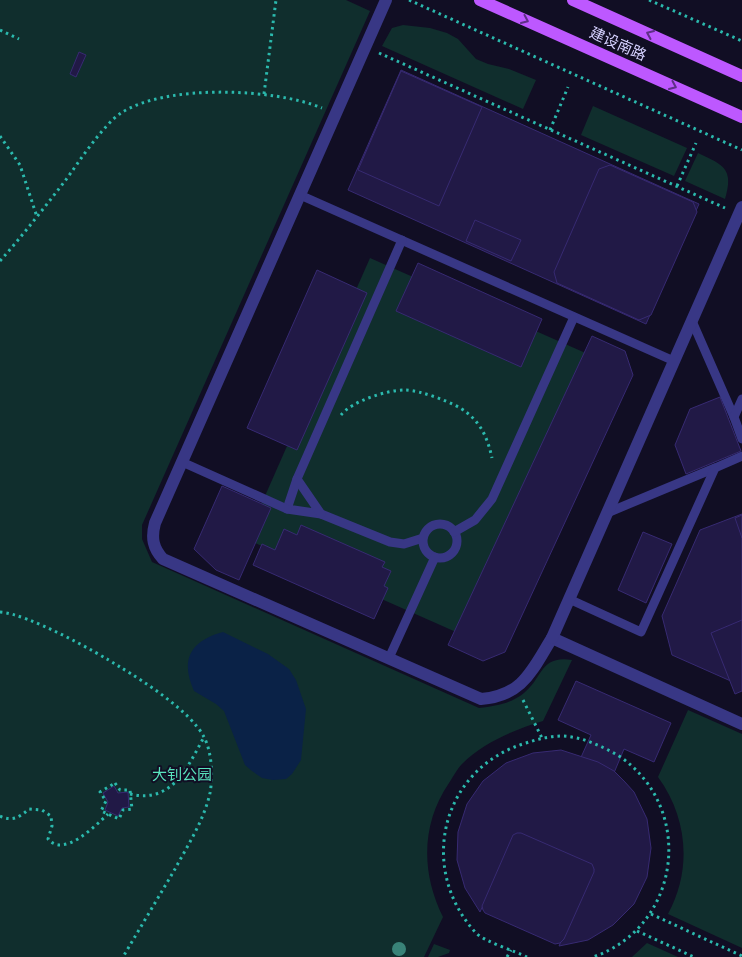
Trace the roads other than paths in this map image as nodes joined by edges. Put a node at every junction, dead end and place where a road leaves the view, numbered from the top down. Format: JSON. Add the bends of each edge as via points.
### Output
{"nodes":[{"id":1,"x":386,"y":0,"type":"edge"},
{"id":2,"x":480,"y":0,"type":"edge"},
{"id":3,"x":573,"y":0,"type":"edge"},
{"id":4,"x":742,"y":76,"type":"edge"},
{"id":5,"x":724,"y":109,"type":"junction"},
{"id":6,"x":742,"y":117,"type":"edge"},
{"id":7,"x":742,"y":125,"type":"edge"},
{"id":8,"x":300,"y":195,"type":"junction"},
{"id":9,"x":740,"y":211,"type":"edge"},
{"id":10,"x":402,"y":240,"type":"junction"},
{"id":11,"x":574,"y":317,"type":"junction"},
{"id":12,"x":692,"y":321,"type":"junction"},
{"id":13,"x":674,"y":361,"type":"junction"},
{"id":14,"x":742,"y":399,"type":"edge"},
{"id":15,"x":734,"y":417,"type":"junction"},
{"id":16,"x":742,"y":439,"type":"edge"},
{"id":17,"x":742,"y":456,"type":"edge"},
{"id":18,"x":182,"y":462,"type":"junction"},
{"id":19,"x":715,"y":468,"type":"junction"},
{"id":20,"x":297,"y":479,"type":"junction"},
{"id":21,"x":287,"y":509,"type":"junction"},
{"id":22,"x":607,"y":513,"type":"junction"},
{"id":23,"x":321,"y":514,"type":"junction"},
{"id":24,"x":454,"y":532,"type":"junction"},
{"id":25,"x":423,"y":538,"type":"junction"},
{"id":26,"x":435,"y":557,"type":"junction"},
{"id":27,"x":569,"y":599,"type":"junction"},
{"id":28,"x":552,"y":638,"type":"junction"},
{"id":29,"x":389,"y":658,"type":"junction"},
{"id":30,"x":742,"y":724,"type":"edge"}],
"edges":[{"from":1,"to":8,"type":"street"},
{"from":2,"to":5,"type":"main road","name":"建设南路","one_way":true},
{"from":4,"to":3,"type":"main road","name":"建设南路","one_way":true},
{"from":5,"to":6,"type":"main road","name":"建设南路"},
{"from":5,"to":7,"type":"main road"},
{"from":8,"to":10,"type":"lane"},
{"from":8,"to":18,"type":"street"},
{"from":9,"to":12,"type":"street"},
{"from":10,"to":11,"type":"lane"},
{"from":10,"to":20,"type":"lane"},
{"from":11,"to":13,"type":"lane"},
{"from":11,"to":24,"type":"lane","via":[[492,499],[475,520]]},
{"from":12,"to":13,"type":"street"},
{"from":12,"to":15,"type":"lane"},
{"from":13,"to":22,"type":"street"},
{"from":14,"to":15,"type":"lane"},
{"from":15,"to":16,"type":"lane"},
{"from":17,"to":19,"type":"lane"},
{"from":18,"to":21,"type":"lane"},
{"from":18,"to":29,"type":"street","via":[[154,523],[152,536],[156,551],[164,559]]},
{"from":19,"to":22,"type":"lane"},
{"from":19,"to":27,"type":"lane","via":[[641,632]]},
{"from":20,"to":21,"type":"lane"},
{"from":20,"to":23,"type":"lane"},
{"from":21,"to":23,"type":"lane"},
{"from":22,"to":27,"type":"street"},
{"from":23,"to":25,"type":"lane","via":[[390,542],[404,544]]},
{"from":24,"to":25,"type":"lane","via":[[439,524],[429,528]]},
{"from":24,"to":26,"type":"lane","via":[[457,542],[453,551],[445,557]]},
{"from":25,"to":26,"type":"lane","via":[[427,552]]},
{"from":26,"to":29,"type":"lane"},
{"from":27,"to":28,"type":"street"},
{"from":28,"to":29,"type":"street","via":[[528,678],[498,698],[481,699]]},
{"from":28,"to":30,"type":"street"}]}
